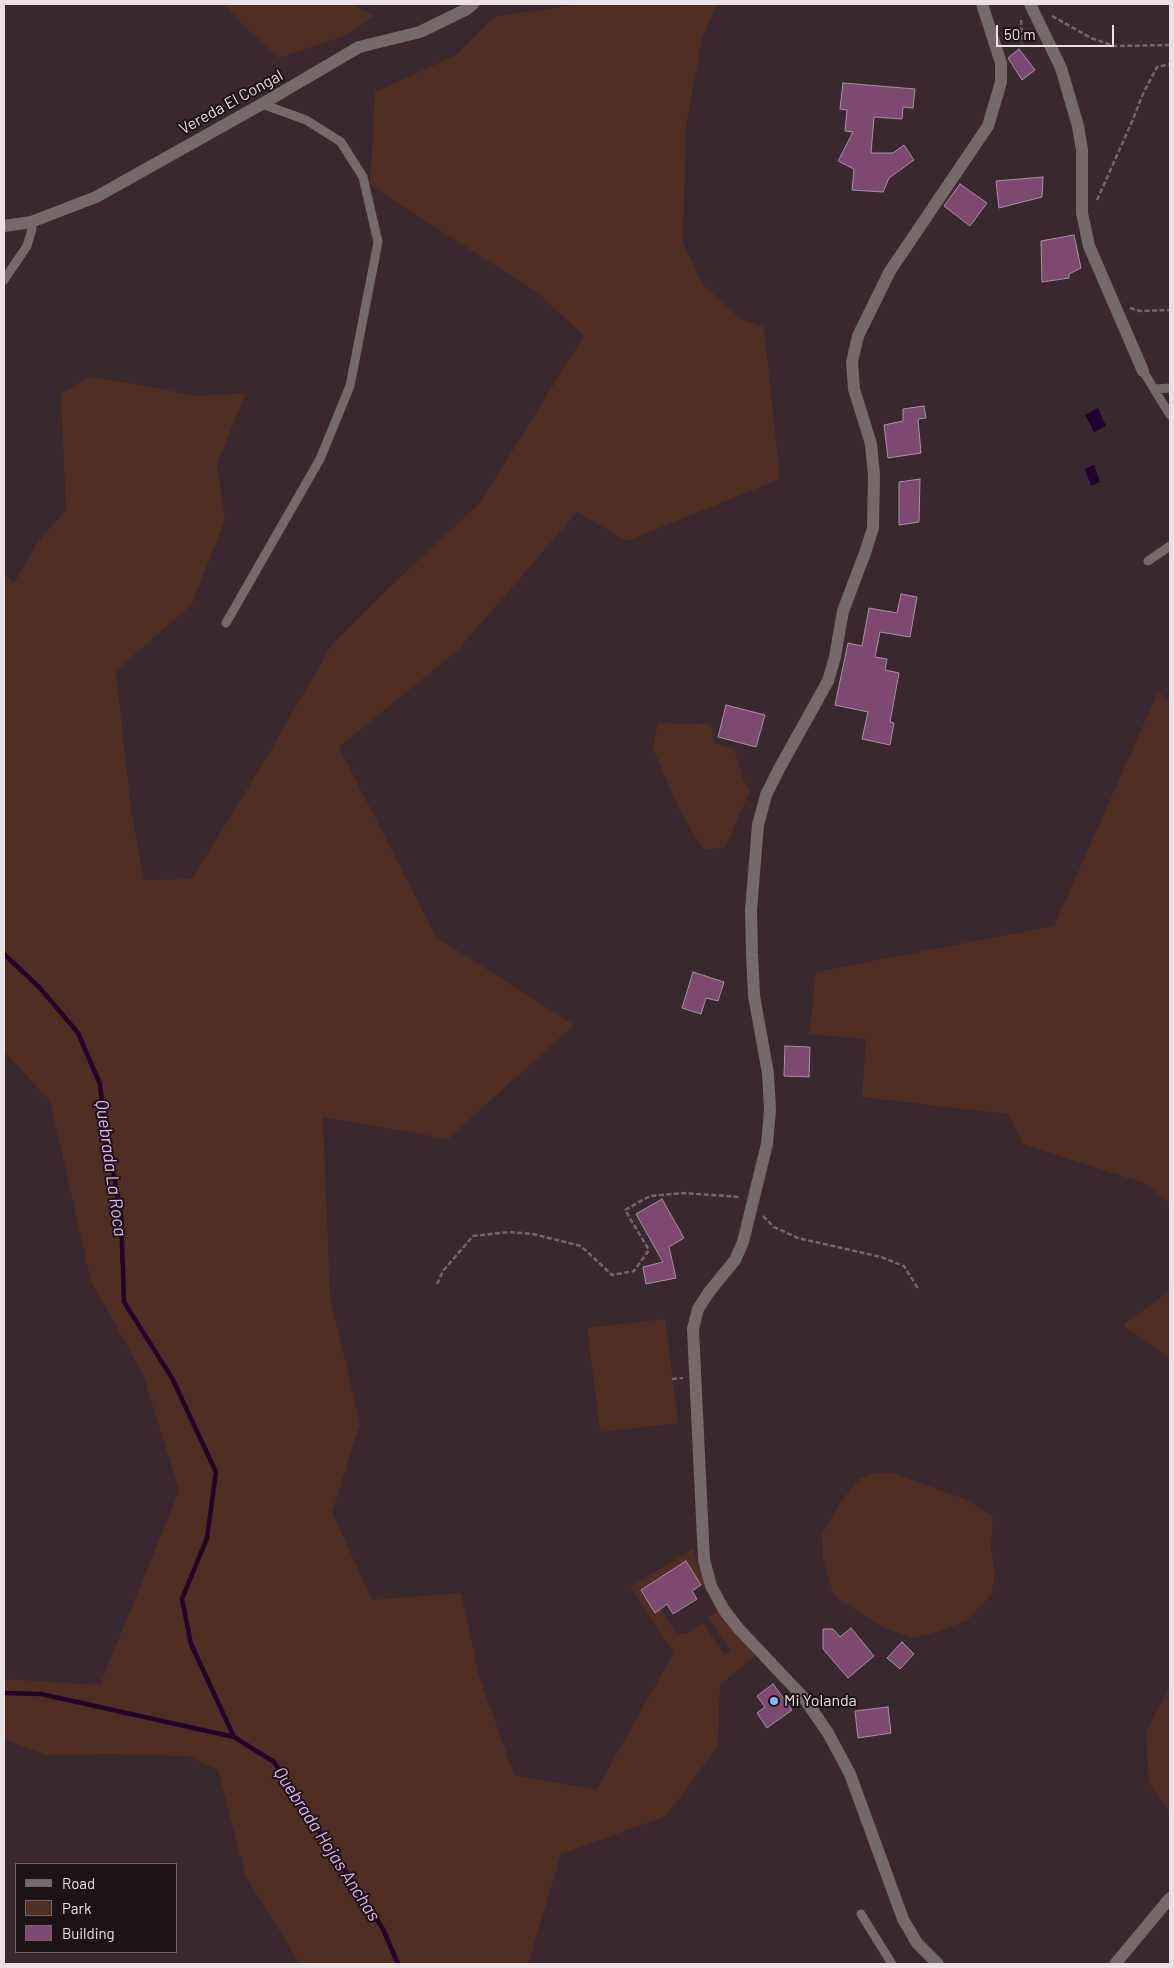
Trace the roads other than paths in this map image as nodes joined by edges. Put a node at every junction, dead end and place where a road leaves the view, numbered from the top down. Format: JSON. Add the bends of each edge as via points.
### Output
{"nodes":[{"id":1,"x":473,"y":4,"type":"edge"},
{"id":2,"x":982,"y":4,"type":"edge"},
{"id":3,"x":1030,"y":4,"type":"edge"},
{"id":4,"x":262,"y":104,"type":"junction"},
{"id":5,"x":31,"y":222,"type":"junction"},
{"id":6,"x":4,"y":226,"type":"edge"},
{"id":7,"x":4,"y":280,"type":"edge"},
{"id":8,"x":1144,"y":371,"type":"joint"},
{"id":9,"x":1170,"y":388,"type":"edge"},
{"id":10,"x":1155,"y":390,"type":"junction"},
{"id":11,"x":1170,"y":415,"type":"edge"},
{"id":12,"x":1170,"y":546,"type":"edge"},
{"id":13,"x":1148,"y":561,"type":"dead end"},
{"id":14,"x":226,"y":623,"type":"dead end"},
{"id":15,"x":1170,"y":1898,"type":"edge"},
{"id":16,"x":861,"y":1914,"type":"dead end"},
{"id":17,"x":892,"y":1964,"type":"edge"},
{"id":18,"x":938,"y":1964,"type":"edge"},
{"id":19,"x":1115,"y":1964,"type":"edge"}],
"edges":[{"from":1,"to":4,"type":"street","name":"Vereda El Congal","via":[[420,32],[359,47]]},
{"from":2,"to":18,"type":"street","via":[[1000,63],[1001,82],[988,126],[890,271],[858,336],[852,362],[854,389],[871,444],[873,528],[843,611],[828,681],[766,795],[758,825],[751,910],[752,953],[754,996],[768,1073],[770,1110],[767,1144],[743,1242],[735,1260],[698,1309],[693,1329],[704,1560],[711,1586],[738,1628],[804,1698],[828,1733],[850,1774],[903,1919],[918,1943]]},
{"from":3,"to":8,"type":"street","via":[[1062,68],[1078,126],[1082,150],[1082,212],[1089,246]]},
{"from":4,"to":5,"type":"street","name":"Vereda El Congal","via":[[96,197]]},
{"from":4,"to":14,"type":"lane","via":[[306,120],[342,142],[363,177],[378,242],[350,386],[320,459]]},
{"from":5,"to":6,"type":"street","name":"Vereda El Congal"},
{"from":5,"to":7,"type":"lane","via":[[27,246]]},
{"from":8,"to":10,"type":"lane"},
{"from":9,"to":10,"type":"lane"},
{"from":10,"to":11,"type":"lane"},
{"from":12,"to":13,"type":"lane"},
{"from":15,"to":19,"type":"street"},
{"from":16,"to":17,"type":"lane"}]}
